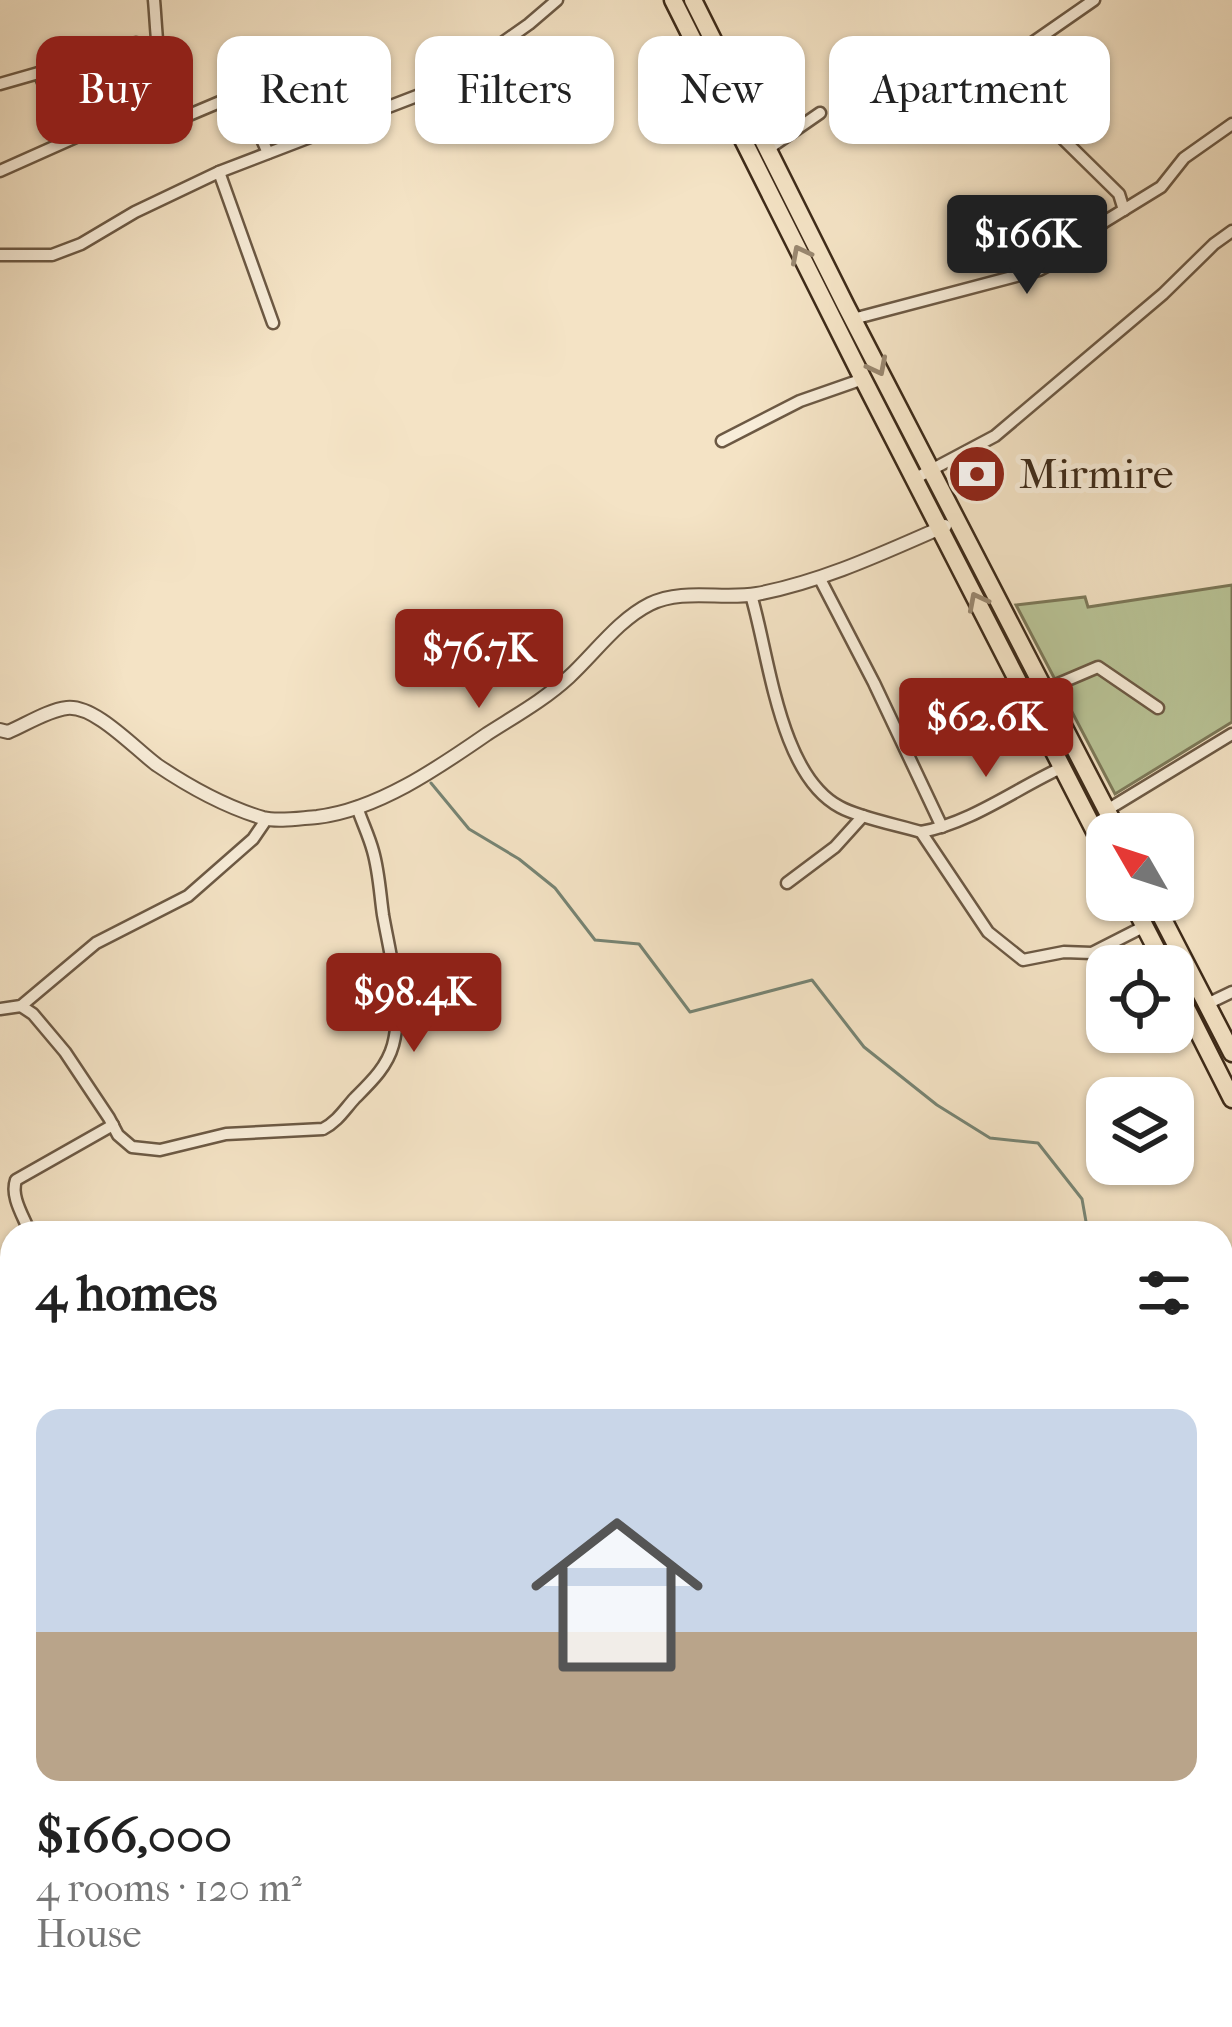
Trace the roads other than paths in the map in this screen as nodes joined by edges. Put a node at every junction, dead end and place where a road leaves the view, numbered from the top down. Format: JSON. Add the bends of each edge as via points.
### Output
{"nodes":[{"id":1,"x":154,"y":0,"type":"edge"},
{"id":2,"x":557,"y":0,"type":"edge"},
{"id":3,"x":673,"y":0,"type":"edge"},
{"id":4,"x":693,"y":0,"type":"edge"},
{"id":5,"x":1094,"y":0,"type":"edge"},
{"id":6,"x":158,"y":36,"type":"edge"},
{"id":7,"x":36,"y":74,"type":"edge"},
{"id":8,"x":0,"y":84,"type":"edge"},
{"id":9,"x":193,"y":113,"type":"edge"},
{"id":10,"x":820,"y":113,"type":"dead end"},
{"id":11,"x":1232,"y":124,"type":"edge"},
{"id":12,"x":59,"y":144,"type":"edge"},
{"id":13,"x":768,"y":148,"type":"junction"},
{"id":14,"x":268,"y":153,"type":"junction"},
{"id":15,"x":0,"y":171,"type":"edge"},
{"id":16,"x":219,"y":172,"type":"junction"},
{"id":17,"x":1124,"y":210,"type":"junction"},
{"id":18,"x":1232,"y":231,"type":"edge"},
{"id":19,"x":0,"y":255,"type":"edge"},
{"id":20,"x":853,"y":319,"type":"junction"},
{"id":21,"x":273,"y":323,"type":"dead end"},
{"id":22,"x":863,"y":379,"type":"junction"},
{"id":23,"x":722,"y":441,"type":"dead end"},
{"id":24,"x":924,"y":475,"type":"junction"},
{"id":25,"x":957,"y":521,"type":"junction"},
{"id":26,"x":939,"y":528,"type":"junction"},
{"id":27,"x":820,"y":579,"type":"junction"},
{"id":28,"x":751,"y":595,"type":"junction"},
{"id":29,"x":1045,"y":690,"type":"junction"},
{"id":30,"x":1158,"y":708,"type":"dead end"},
{"id":31,"x":0,"y":730,"type":"edge"},
{"id":32,"x":1232,"y":734,"type":"edge"},
{"id":33,"x":1063,"y":767,"type":"junction"},
{"id":34,"x":358,"y":807,"type":"junction"},
{"id":35,"x":1107,"y":810,"type":"junction"},
{"id":36,"x":1086,"y":813,"type":"edge"},
{"id":37,"x":1108,"y":813,"type":"edge"},
{"id":38,"x":863,"y":816,"type":"junction"},
{"id":39,"x":266,"y":820,"type":"junction"},
{"id":40,"x":942,"y":827,"type":"junction"},
{"id":41,"x":921,"y":832,"type":"junction"},
{"id":42,"x":787,"y":884,"type":"dead end"},
{"id":43,"x":1142,"y":921,"type":"edge"},
{"id":44,"x":1164,"y":921,"type":"edge"},
{"id":45,"x":1145,"y":926,"type":"junction"},
{"id":46,"x":1154,"y":945,"type":"edge"},
{"id":47,"x":1232,"y":992,"type":"edge"},
{"id":48,"x":1207,"y":1004,"type":"junction"},
{"id":49,"x":21,"y":1006,"type":"junction"},
{"id":50,"x":0,"y":1009,"type":"edge"},
{"id":51,"x":1194,"y":1024,"type":"edge"},
{"id":52,"x":1232,"y":1053,"type":"edge"},
{"id":53,"x":1232,"y":1099,"type":"edge"},
{"id":54,"x":112,"y":1125,"type":"junction"},
{"id":55,"x":25,"y":1221,"type":"edge"}],
"edges":[{"from":1,"to":6,"type":"street"},
{"from":2,"to":14,"type":"street","via":[[422,94]]},
{"from":22,"to":3,"type":"highway","one_way":true},
{"from":4,"to":13,"type":"highway"},
{"from":5,"to":17,"type":"street","via":[[1012,57],[1011,69],[1059,135],[1119,194]]},
{"from":7,"to":8,"type":"street"},
{"from":9,"to":14,"type":"street","via":[[244,99]]},
{"from":10,"to":13,"type":"street"},
{"from":11,"to":17,"type":"street"},
{"from":12,"to":15,"type":"street"},
{"from":13,"to":20,"type":"highway"},
{"from":14,"to":16,"type":"street"},
{"from":16,"to":19,"type":"street","via":[[67,250]]},
{"from":16,"to":21,"type":"street"},
{"from":17,"to":20,"type":"street","via":[[1039,270]]},
{"from":18,"to":24,"type":"street","via":[[995,436]]},
{"from":20,"to":24,"type":"highway","one_way":true},
{"from":22,"to":23,"type":"street"},
{"from":22,"to":24,"type":"highway"},
{"from":24,"to":25,"type":"highway"},
{"from":24,"to":26,"type":"highway"},
{"from":25,"to":26,"type":"street"},
{"from":25,"to":29,"type":"highway"},
{"from":26,"to":27,"type":"street"},
{"from":33,"to":26,"type":"highway","one_way":true},
{"from":27,"to":28,"type":"street"},
{"from":27,"to":40,"type":"street"},
{"from":28,"to":34,"type":"street","via":[[676,595],[649,604],[517,718]]},
{"from":28,"to":38,"type":"street","via":[[794,749],[836,805]]},
{"from":29,"to":30,"type":"street","via":[[1098,667]]},
{"from":29,"to":35,"type":"highway"},
{"from":31,"to":39,"type":"street","via":[[83,709],[159,766]]},
{"from":32,"to":35,"type":"street"},
{"from":33,"to":36,"type":"highway"},
{"from":33,"to":40,"type":"street"},
{"from":34,"to":39,"type":"street"},
{"from":34,"to":54,"type":"street","via":[[393,958],[394,1042],[375,1078],[323,1130],[226,1134],[147,1150],[124,1142]]},
{"from":35,"to":37,"type":"highway"},
{"from":38,"to":41,"type":"street"},
{"from":38,"to":42,"type":"street"},
{"from":39,"to":49,"type":"street","via":[[188,896],[96,943]]},
{"from":40,"to":41,"type":"street"},
{"from":41,"to":45,"type":"street","via":[[988,932],[1023,960],[1092,953]]},
{"from":43,"to":45,"type":"highway"},
{"from":44,"to":48,"type":"highway"},
{"from":45,"to":46,"type":"highway"},
{"from":47,"to":48,"type":"street"},
{"from":48,"to":52,"type":"highway"},
{"from":49,"to":50,"type":"street"},
{"from":49,"to":54,"type":"street","via":[[65,1052]]},
{"from":51,"to":53,"type":"highway"},
{"from":54,"to":55,"type":"street","via":[[16,1180]]}]}
